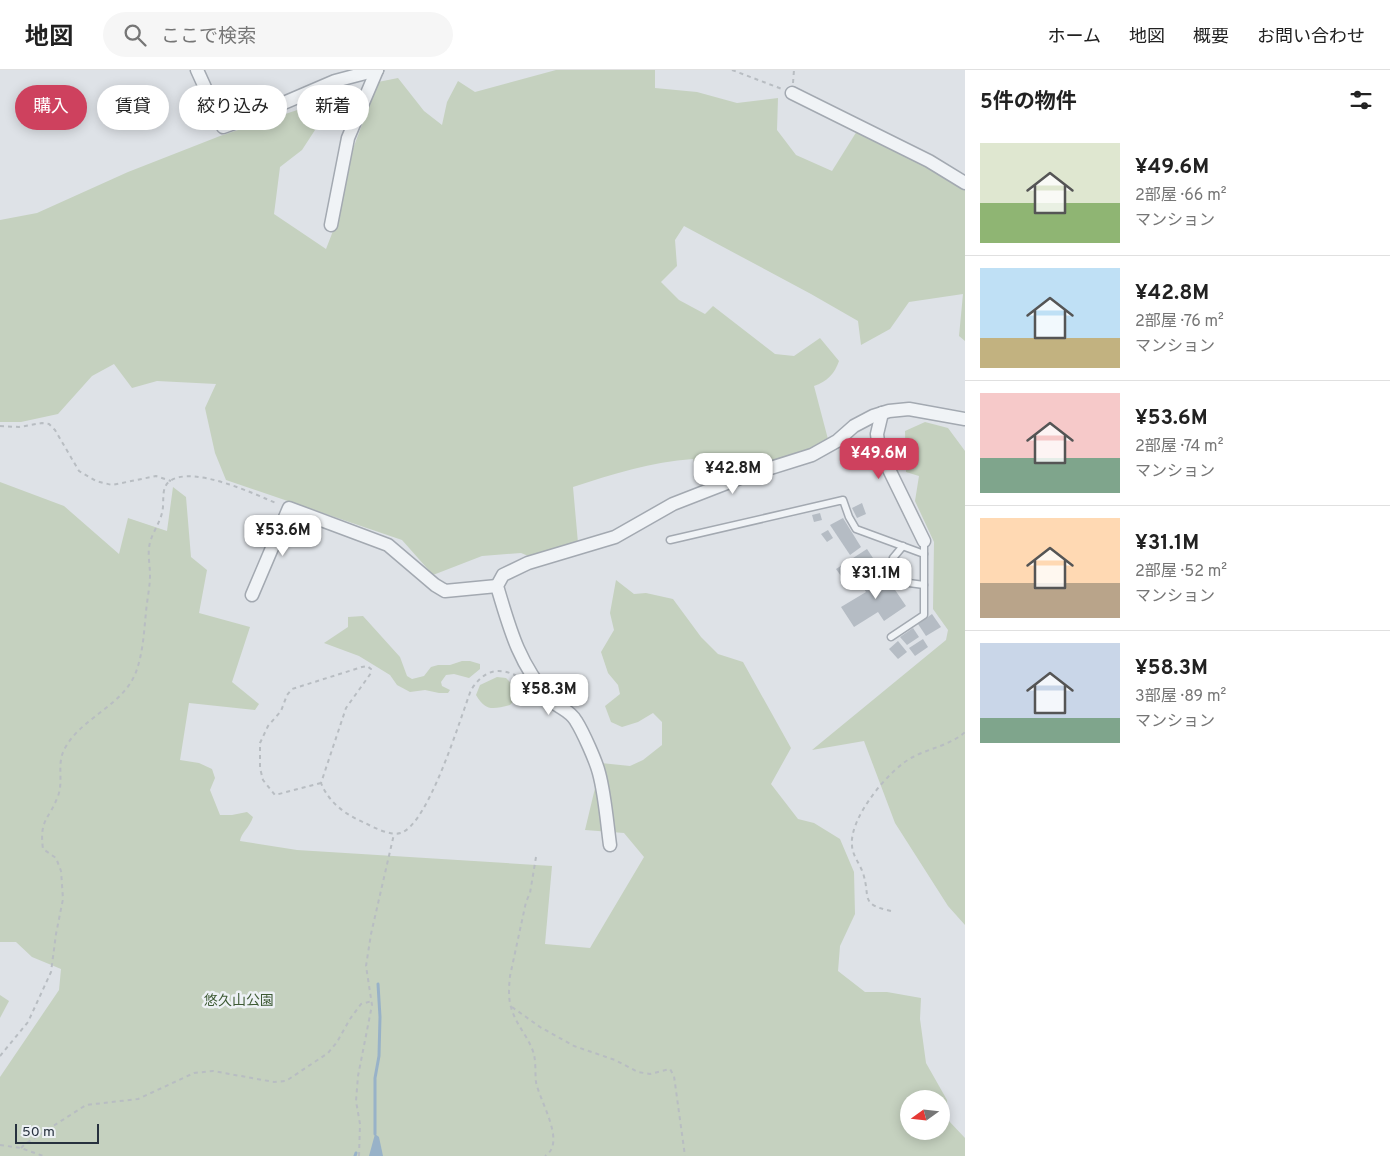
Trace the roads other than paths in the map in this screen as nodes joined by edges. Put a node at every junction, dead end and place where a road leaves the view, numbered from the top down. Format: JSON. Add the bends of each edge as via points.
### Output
{"nodes":[{"id":1,"x":197,"y":70,"type":"edge"},
{"id":2,"x":377,"y":70,"type":"edge"},
{"id":3,"x":792,"y":94,"type":"road end"},
{"id":4,"x":965,"y":183,"type":"edge"},
{"id":5,"x":331,"y":225,"type":"dead end"},
{"id":6,"x":882,"y":414,"type":"junction"},
{"id":7,"x":965,"y":419,"type":"edge"},
{"id":8,"x":670,"y":540,"type":"dead end"},
{"id":9,"x":903,"y":546,"type":"junction"},
{"id":10,"x":924,"y":547,"type":"junction"},
{"id":11,"x":924,"y":585,"type":"junction"},
{"id":12,"x":497,"y":586,"type":"junction"},
{"id":13,"x":252,"y":595,"type":"dead end"},
{"id":14,"x":892,"y":637,"type":"dead end"},
{"id":15,"x":610,"y":846,"type":"dead end"}],
"edges":[{"from":1,"to":2,"type":"street","via":[[223,127],[335,81]]},
{"from":2,"to":5,"type":"street","via":[[348,138]]},
{"from":3,"to":4,"type":"street","via":[[930,161]]},
{"from":6,"to":7,"type":"street","via":[[909,409]]},
{"from":6,"to":10,"type":"street","via":[[877,434],[879,449]]},
{"from":6,"to":12,"type":"street","via":[[854,426],[837,441],[812,455],[673,504],[615,537],[528,563],[503,575]]},
{"from":8,"to":9,"type":"lane","via":[[843,500],[856,529]]},
{"from":9,"to":10,"type":"lane"},
{"from":9,"to":11,"type":"lane","via":[[893,558],[909,583]]},
{"from":10,"to":11,"type":"lane"},
{"from":11,"to":14,"type":"lane","via":[[924,615]]},
{"from":12,"to":13,"type":"street","via":[[445,591],[388,545],[289,508]]},
{"from":12,"to":15,"type":"street","via":[[520,655],[552,702],[568,710],[580,728],[599,773]]}]}
